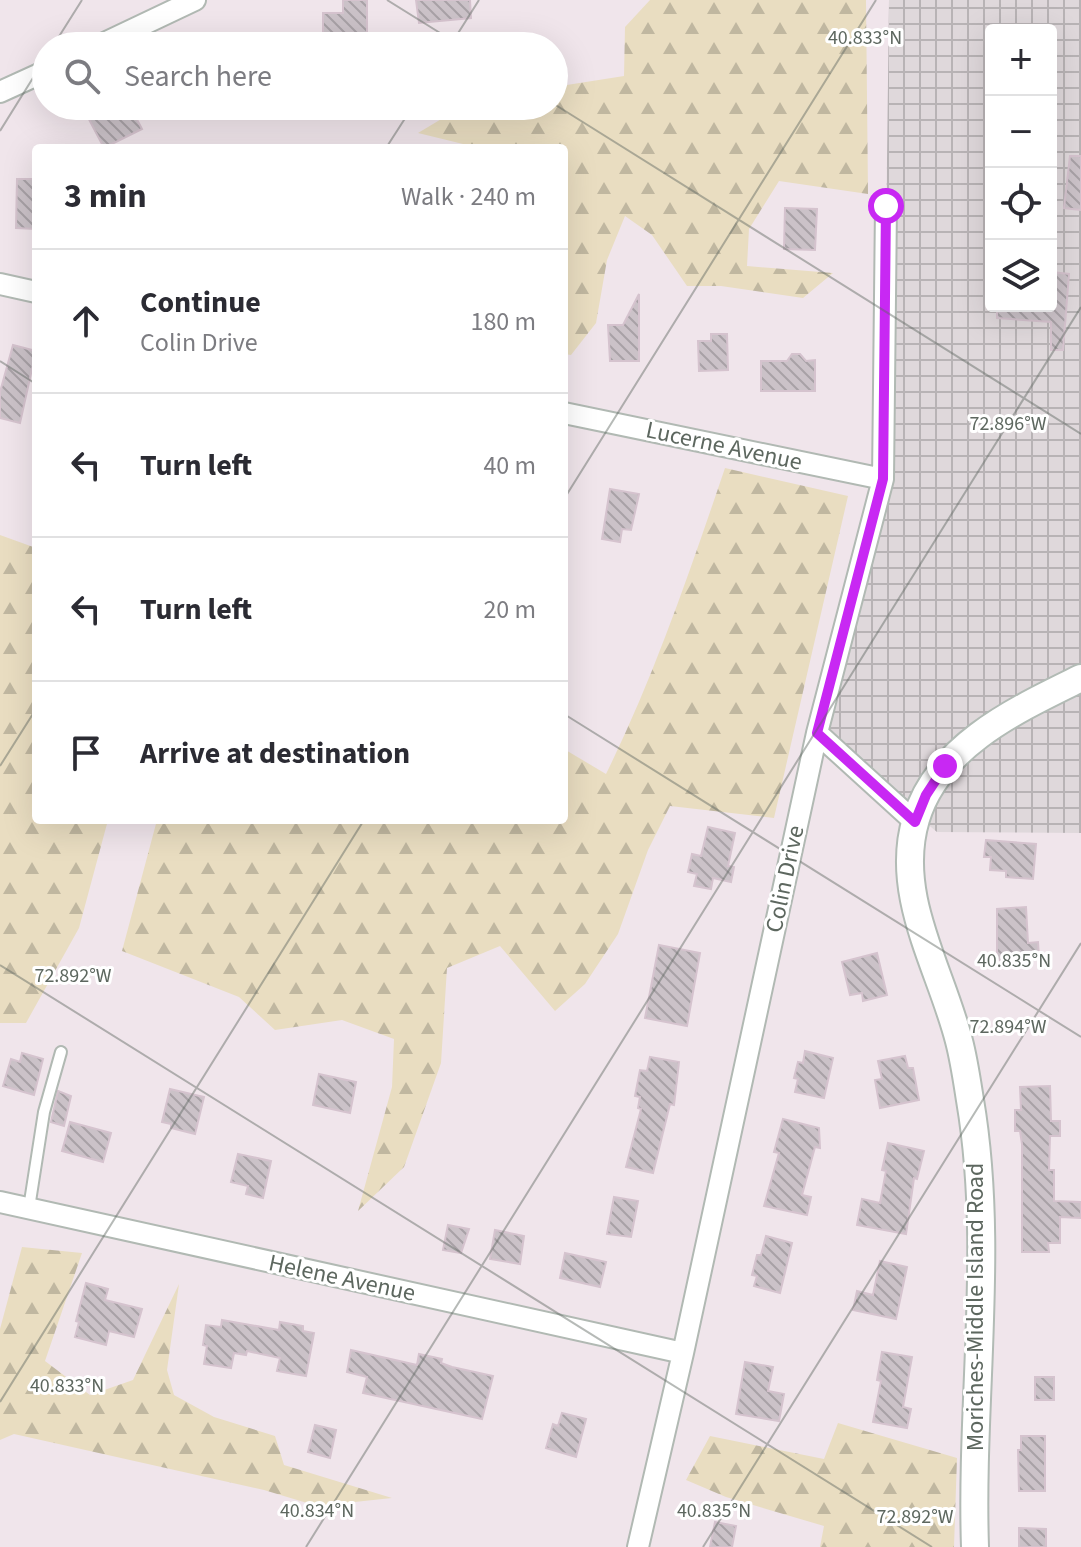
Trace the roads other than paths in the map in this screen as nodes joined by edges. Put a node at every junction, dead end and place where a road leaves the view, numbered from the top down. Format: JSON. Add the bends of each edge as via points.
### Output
{"nodes":[{"id":1,"x":195,"y":0,"type":"edge"},
{"id":2,"x":128,"y":32,"type":"edge"},
{"id":3,"x":32,"y":77,"type":"edge"},
{"id":4,"x":0,"y":92,"type":"edge"},
{"id":5,"x":886,"y":206,"type":"dead end"},
{"id":6,"x":0,"y":284,"type":"edge"},
{"id":7,"x":32,"y":291,"type":"edge"},
{"id":8,"x":568,"y":414,"type":"edge"},
{"id":9,"x":883,"y":479,"type":"junction"},
{"id":10,"x":1081,"y":678,"type":"edge"},
{"id":11,"x":817,"y":733,"type":"junction"},
{"id":12,"x":915,"y":822,"type":"junction"},
{"id":13,"x":61,"y":1052,"type":"dead end"},
{"id":14,"x":0,"y":1202,"type":"edge"},
{"id":15,"x":29,"y":1208,"type":"junction"},
{"id":16,"x":683,"y":1353,"type":"junction"},
{"id":17,"x":638,"y":1547,"type":"edge"},
{"id":18,"x":975,"y":1547,"type":"edge"}],
"edges":[{"from":1,"to":2,"type":"street"},
{"from":3,"to":4,"type":"street"},
{"from":5,"to":9,"type":"street","name":"Colin Drive"},
{"from":6,"to":7,"type":"street"},
{"from":8,"to":9,"type":"street","name":"Lucerne Avenue"},
{"from":9,"to":11,"type":"street","name":"Colin Drive"},
{"from":10,"to":12,"type":"main road","name":"Moriches-Middle Island Road","via":[[968,744],[934,781]]},
{"from":11,"to":12,"type":"street"},
{"from":11,"to":16,"type":"street","name":"Colin Drive"},
{"from":12,"to":18,"type":"main road","name":"Moriches-Middle Island Road","via":[[910,851],[913,898],[959,1040],[980,1183]]},
{"from":13,"to":15,"type":"lane","via":[[44,1112]]},
{"from":14,"to":15,"type":"street","name":"Helene Avenue"},
{"from":15,"to":16,"type":"street","name":"Helene Avenue"},
{"from":16,"to":17,"type":"street","name":"Colin Drive"}]}
